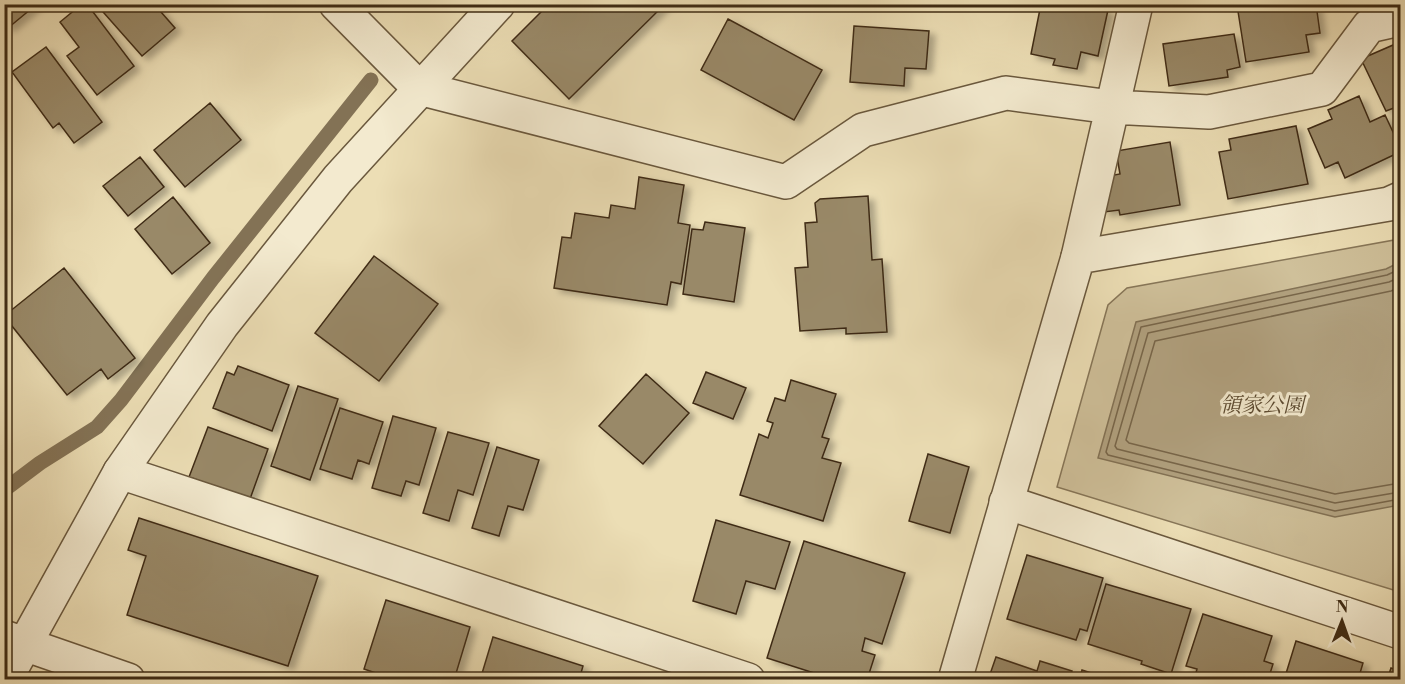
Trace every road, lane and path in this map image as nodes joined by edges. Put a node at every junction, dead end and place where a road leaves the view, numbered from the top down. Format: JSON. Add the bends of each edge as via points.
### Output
{"nodes":[{"id":1,"x":336,"y":4,"type":"edge"},
{"id":2,"x":498,"y":4,"type":"edge"},
{"id":3,"x":1136,"y":4,"type":"edge"},
{"id":4,"x":1401,"y":19,"type":"edge"},
{"id":5,"x":419,"y":88,"type":"junction"},
{"id":6,"x":1111,"y":107,"type":"junction"},
{"id":7,"x":1401,"y":199,"type":"edge"},
{"id":8,"x":1078,"y":257,"type":"junction"},
{"id":9,"x":120,"y":472,"type":"junction"},
{"id":10,"x":1006,"y":502,"type":"junction"},
{"id":11,"x":1401,"y":632,"type":"edge"},
{"id":12,"x":15,"y":640,"type":"edge"},
{"id":13,"x":5,"y":680,"type":"edge"},
{"id":14,"x":128,"y":680,"type":"edge"},
{"id":15,"x":748,"y":680,"type":"edge"},
{"id":16,"x":955,"y":680,"type":"edge"}],
"edges":[{"from":1,"to":5,"type":"street"},
{"from":2,"to":5,"type":"street"},
{"from":3,"to":6,"type":"street"},
{"from":4,"to":6,"type":"street","via":[[1369,26],[1322,90],[1209,112]]},
{"from":5,"to":6,"type":"street","via":[[786,182],[864,130],[1006,93]]},
{"from":5,"to":9,"type":"street","via":[[338,179],[222,325]]},
{"from":6,"to":8,"type":"street"},
{"from":7,"to":8,"type":"street"},
{"from":8,"to":10,"type":"street"},
{"from":9,"to":12,"type":"street"},
{"from":9,"to":15,"type":"street"},
{"from":10,"to":11,"type":"street"},
{"from":10,"to":16,"type":"street"},
{"from":12,"to":13,"type":"street"},
{"from":12,"to":14,"type":"street"}]}
